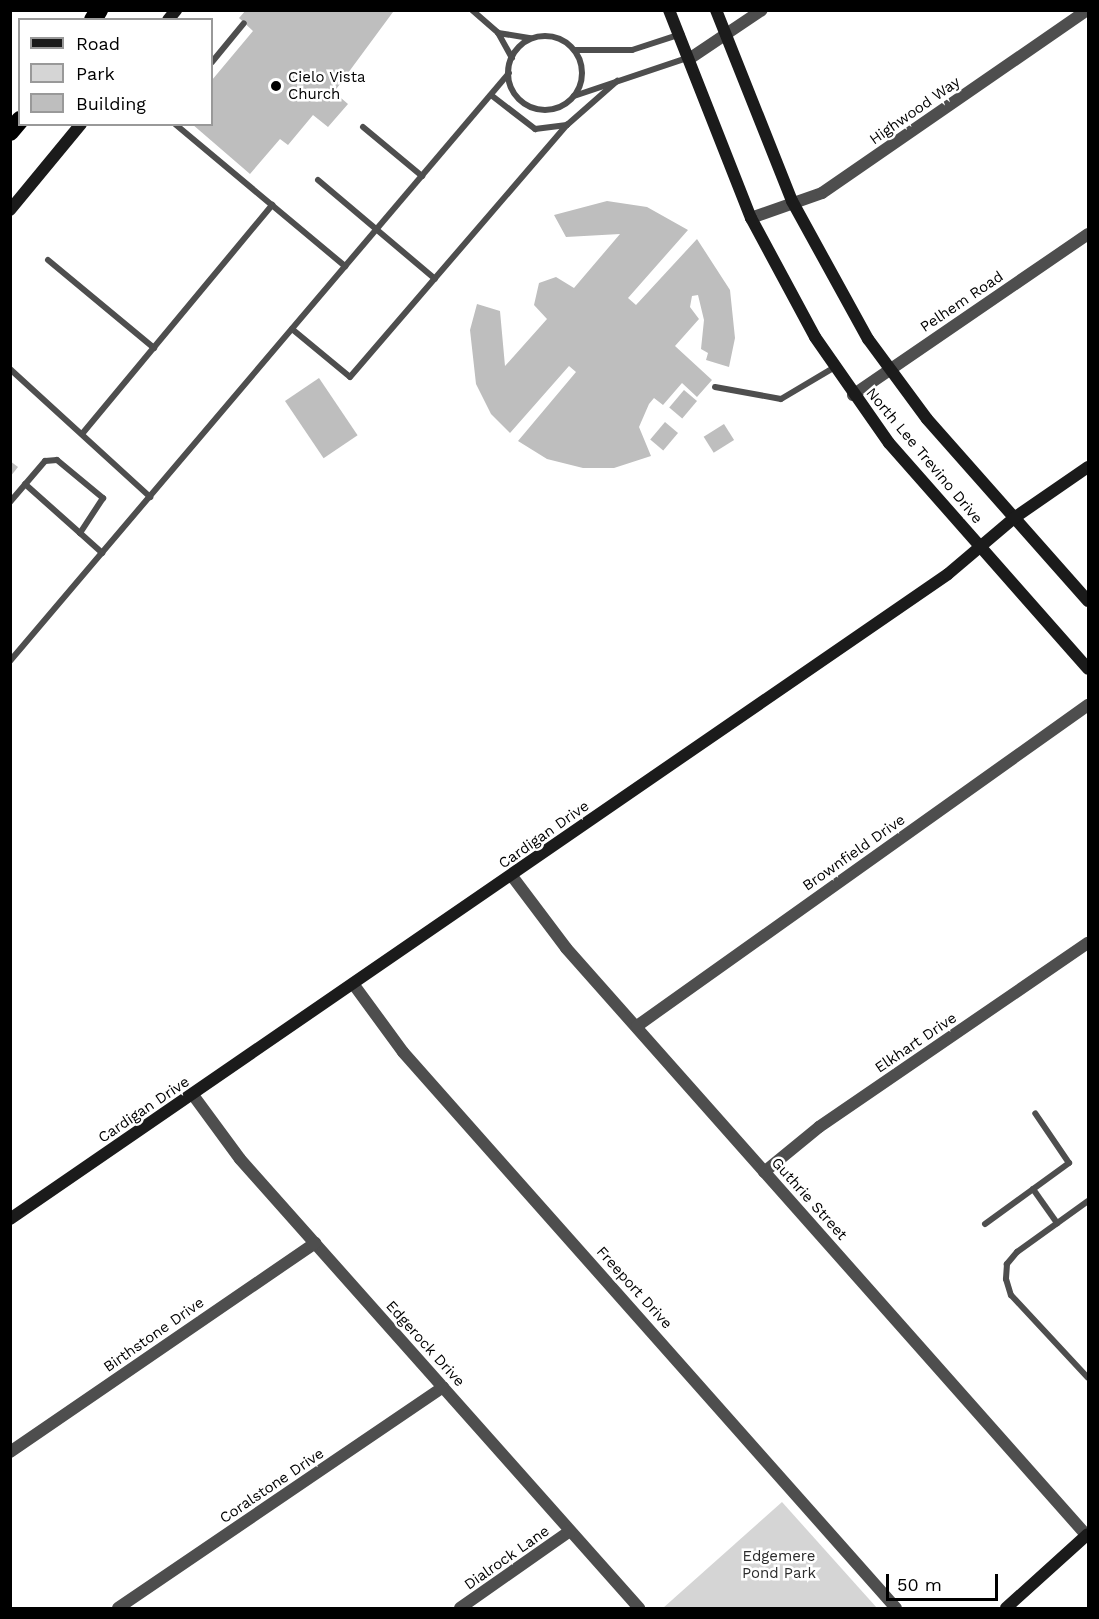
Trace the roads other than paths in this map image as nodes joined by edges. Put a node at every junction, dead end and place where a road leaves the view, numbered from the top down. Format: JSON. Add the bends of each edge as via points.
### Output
{"nodes":[{"id":1,"x":472,"y":10,"type":"edge"},
{"id":2,"x":669,"y":10,"type":"edge"},
{"id":3,"x":716,"y":10,"type":"edge"},
{"id":4,"x":762,"y":10,"type":"edge"},
{"id":5,"x":1087,"y":10,"type":"edge"},
{"id":6,"x":244,"y":23,"type":"dead end"},
{"id":7,"x":498,"y":33,"type":"junction"},
{"id":8,"x":729,"y":33,"type":"junction"},
{"id":9,"x":681,"y":34,"type":"junction"},
{"id":10,"x":532,"y":39,"type":"junction"},
{"id":11,"x":575,"y":50,"type":"junction"},
{"id":12,"x":692,"y":57,"type":"junction"},
{"id":13,"x":512,"y":58,"type":"junction"},
{"id":14,"x":213,"y":61,"type":"edge"},
{"id":15,"x":509,"y":73,"type":"junction"},
{"id":16,"x":617,"y":81,"type":"junction"},
{"id":17,"x":491,"y":95,"type":"junction"},
{"id":18,"x":574,"y":96,"type":"junction"},
{"id":19,"x":567,"y":125,"type":"junction"},
{"id":20,"x":79,"y":126,"type":"edge"},
{"id":21,"x":177,"y":126,"type":"edge"},
{"id":22,"x":363,"y":127,"type":"dead end"},
{"id":23,"x":422,"y":176,"type":"junction"},
{"id":24,"x":318,"y":180,"type":"dead end"},
{"id":25,"x":792,"y":201,"type":"junction"},
{"id":26,"x":272,"y":205,"type":"junction"},
{"id":27,"x":10,"y":210,"type":"edge"},
{"id":28,"x":751,"y":218,"type":"junction"},
{"id":29,"x":376,"y":230,"type":"junction"},
{"id":30,"x":1089,"y":234,"type":"edge"},
{"id":31,"x":48,"y":260,"type":"dead end"},
{"id":32,"x":345,"y":266,"type":"junction"},
{"id":33,"x":435,"y":279,"type":"junction"},
{"id":34,"x":292,"y":329,"type":"junction"},
{"id":35,"x":154,"y":348,"type":"junction"},
{"id":36,"x":835,"y":367,"type":"junction"},
{"id":37,"x":10,"y":369,"type":"edge"},
{"id":38,"x":890,"y":370,"type":"junction"},
{"id":39,"x":715,"y":387,"type":"dead end"},
{"id":40,"x":853,"y":395,"type":"junction"},
{"id":41,"x":82,"y":434,"type":"junction"},
{"id":42,"x":1089,"y":467,"type":"edge"},
{"id":43,"x":25,"y":484,"type":"junction"},
{"id":44,"x":150,"y":497,"type":"junction"},
{"id":45,"x":10,"y":502,"type":"edge"},
{"id":46,"x":1014,"y":518,"type":"junction"},
{"id":47,"x":80,"y":532,"type":"junction"},
{"id":48,"x":981,"y":547,"type":"junction"},
{"id":49,"x":102,"y":553,"type":"junction"},
{"id":50,"x":1089,"y":601,"type":"edge"},
{"id":51,"x":10,"y":661,"type":"edge"},
{"id":52,"x":1089,"y":669,"type":"edge"},
{"id":53,"x":1089,"y":705,"type":"edge"},
{"id":54,"x":512,"y":876,"type":"junction"},
{"id":55,"x":1089,"y":943,"type":"edge"},
{"id":56,"x":354,"y":985,"type":"junction"},
{"id":57,"x":637,"y":1026,"type":"junction"},
{"id":58,"x":193,"y":1095,"type":"junction"},
{"id":59,"x":1035,"y":1113,"type":"dead end"},
{"id":60,"x":764,"y":1172,"type":"junction"},
{"id":61,"x":1033,"y":1189,"type":"junction"},
{"id":62,"x":1089,"y":1202,"type":"edge"},
{"id":63,"x":10,"y":1219,"type":"edge"},
{"id":64,"x":985,"y":1224,"type":"dead end"},
{"id":65,"x":1057,"y":1224,"type":"junction"},
{"id":66,"x":315,"y":1242,"type":"junction"},
{"id":67,"x":1089,"y":1378,"type":"edge"},
{"id":68,"x":443,"y":1387,"type":"junction"},
{"id":69,"x":10,"y":1452,"type":"edge"},
{"id":70,"x":570,"y":1531,"type":"junction"},
{"id":71,"x":1088,"y":1536,"type":"edge"},
{"id":72,"x":118,"y":1608,"type":"edge"},
{"id":73,"x":460,"y":1608,"type":"edge"},
{"id":74,"x":639,"y":1608,"type":"edge"},
{"id":75,"x":896,"y":1608,"type":"edge"},
{"id":76,"x":1006,"y":1608,"type":"edge"}],
"edges":[{"from":1,"to":7,"type":"lane"},
{"from":2,"to":9,"type":"main road","name":"North Lee Trevino Drive"},
{"from":3,"to":8,"type":"main road","name":"North Lee Trevino Drive"},
{"from":4,"to":8,"type":"street"},
{"from":5,"to":25,"type":"street","name":"Highwood Way","via":[[822,193]]},
{"from":6,"to":14,"type":"lane"},
{"from":7,"to":10,"type":"lane"},
{"from":7,"to":13,"type":"lane"},
{"from":8,"to":12,"type":"street"},
{"from":8,"to":25,"type":"main road","name":"North Lee Trevino Drive"},
{"from":9,"to":11,"type":"lane","via":[[632,50]]},
{"from":9,"to":12,"type":"main road","name":"North Lee Trevino Drive"},
{"from":10,"to":11,"type":"lane","via":[[555,37]]},
{"from":10,"to":13,"type":"lane"},
{"from":11,"to":18,"type":"lane","via":[[582,73]]},
{"from":12,"to":16,"type":"lane"},
{"from":12,"to":28,"type":"main road","name":"North Lee Trevino Drive"},
{"from":13,"to":15,"type":"lane"},
{"from":15,"to":17,"type":"lane"},
{"from":15,"to":18,"type":"lane","via":[[512,88],[529,106],[553,109]]},
{"from":16,"to":18,"type":"lane"},
{"from":16,"to":19,"type":"lane"},
{"from":17,"to":19,"type":"lane","via":[[536,129]]},
{"from":17,"to":23,"type":"lane"},
{"from":19,"to":33,"type":"lane"},
{"from":20,"to":27,"type":"main road"},
{"from":21,"to":26,"type":"lane"},
{"from":22,"to":23,"type":"lane"},
{"from":23,"to":29,"type":"lane"},
{"from":24,"to":29,"type":"lane"},
{"from":25,"to":28,"type":"street","name":"Highwood Way"},
{"from":25,"to":38,"type":"main road","name":"North Lee Trevino Drive","via":[[829,275]]},
{"from":26,"to":32,"type":"lane"},
{"from":26,"to":35,"type":"lane"},
{"from":28,"to":36,"type":"main road","name":"North Lee Trevino Drive"},
{"from":29,"to":32,"type":"lane"},
{"from":29,"to":33,"type":"lane"},
{"from":30,"to":38,"type":"street","name":"Pelhem Road"},
{"from":31,"to":35,"type":"lane"},
{"from":32,"to":34,"type":"lane"},
{"from":33,"to":34,"type":"lane","via":[[350,377]]},
{"from":34,"to":44,"type":"lane"},
{"from":35,"to":41,"type":"lane"},
{"from":36,"to":39,"type":"lane","via":[[780,399]]},
{"from":36,"to":40,"type":"main road","name":"North Lee Trevino Drive"},
{"from":37,"to":41,"type":"lane"},
{"from":38,"to":40,"type":"street","name":"Pelhem Road"},
{"from":38,"to":46,"type":"main road","name":"North Lee Trevino Drive"},
{"from":40,"to":48,"type":"main road","name":"North Lee Trevino Drive"},
{"from":41,"to":44,"type":"lane"},
{"from":42,"to":46,"type":"main road","name":"Cardigan Drive"},
{"from":43,"to":45,"type":"lane"},
{"from":43,"to":47,"type":"lane"},
{"from":43,"to":47,"type":"lane","via":[[45,461],[57,460],[103,498]]},
{"from":44,"to":49,"type":"lane"},
{"from":46,"to":48,"type":"main road","name":"Cardigan Drive"},
{"from":46,"to":50,"type":"main road","name":"North Lee Trevino Drive"},
{"from":47,"to":49,"type":"lane"},
{"from":48,"to":52,"type":"main road","name":"North Lee Trevino Drive"},
{"from":48,"to":54,"type":"main road","name":"Cardigan Drive"},
{"from":49,"to":51,"type":"lane"},
{"from":53,"to":57,"type":"street","name":"Brownfield Drive"},
{"from":54,"to":56,"type":"main road","name":"Cardigan Drive"},
{"from":54,"to":57,"type":"street","name":"Guthrie Street","via":[[566,948]]},
{"from":55,"to":60,"type":"street","name":"Elkhart Drive","via":[[819,1127]]},
{"from":56,"to":58,"type":"main road","name":"Cardigan Drive"},
{"from":56,"to":75,"type":"street","name":"Freeport Drive","via":[[403,1052]]},
{"from":57,"to":60,"type":"street","name":"Guthrie Street"},
{"from":58,"to":63,"type":"main road","name":"Cardigan Drive"},
{"from":58,"to":66,"type":"street","name":"Edgerock Drive"},
{"from":59,"to":61,"type":"lane","via":[[1069,1163]]},
{"from":60,"to":71,"type":"street","name":"Guthrie Street"},
{"from":61,"to":64,"type":"lane"},
{"from":61,"to":65,"type":"lane"},
{"from":62,"to":65,"type":"lane"},
{"from":65,"to":67,"type":"lane","via":[[1017,1252],[1007,1264],[1006,1279],[1011,1295]]},
{"from":66,"to":68,"type":"street","name":"Edgerock Drive"},
{"from":66,"to":69,"type":"street","name":"Birthstone Drive"},
{"from":68,"to":70,"type":"street","name":"Edgerock Drive"},
{"from":68,"to":72,"type":"street","name":"Coralstone Drive"},
{"from":70,"to":73,"type":"street","name":"Dialrock Lane"},
{"from":70,"to":74,"type":"street","name":"Edgerock Drive"},
{"from":71,"to":76,"type":"main road"}]}
